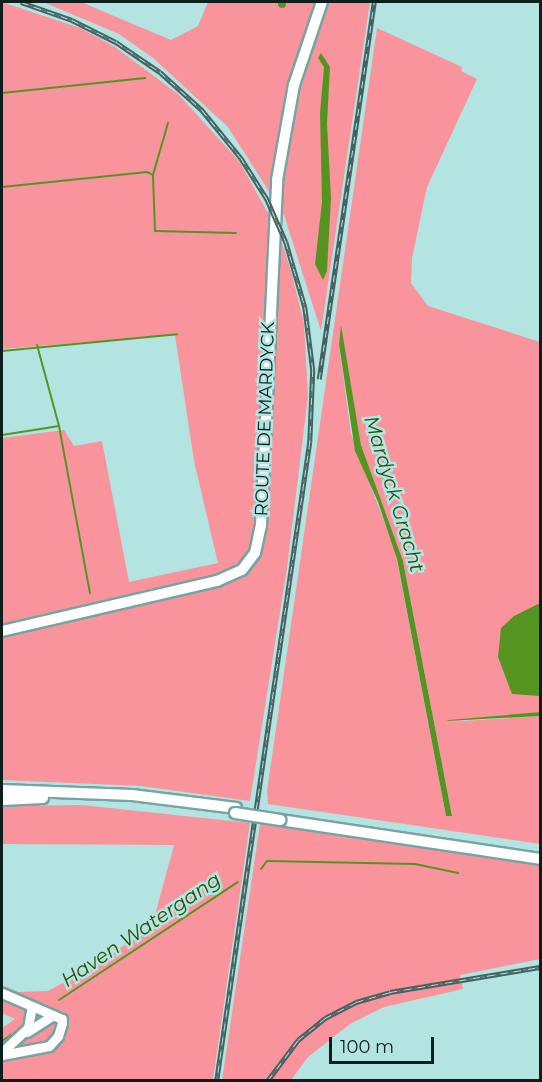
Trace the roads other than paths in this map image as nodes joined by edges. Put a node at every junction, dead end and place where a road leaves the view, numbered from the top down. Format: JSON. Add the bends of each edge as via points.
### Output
{"nodes":[{"id":1,"x":320,"y":2,"type":"edge"},
{"id":2,"x":2,"y":631,"type":"edge"},
{"id":3,"x":2,"y":790,"type":"edge"},
{"id":4,"x":2,"y":800,"type":"edge"},
{"id":5,"x":236,"y":811,"type":"junction"},
{"id":6,"x":280,"y":817,"type":"junction"},
{"id":7,"x":540,"y":852,"type":"edge"},
{"id":8,"x":540,"y":859,"type":"edge"},
{"id":9,"x":2,"y":993,"type":"edge"},
{"id":10,"x":32,"y":1006,"type":"junction"},
{"id":11,"x":57,"y":1017,"type":"junction"},
{"id":12,"x":21,"y":1036,"type":"junction"},
{"id":13,"x":2,"y":1053,"type":"edge"}],
"edges":[{"from":1,"to":2,"type":"main road","name":"ROUTE DE MARDYCK","via":[[291,96],[277,180],[261,525],[255,553],[238,572],[217,582]]},
{"from":3,"to":5,"type":"main road","via":[[125,795]]},
{"from":4,"to":5,"type":"main road","via":[[126,800]]},
{"from":5,"to":6,"type":"main road","bridge":true},
{"from":6,"to":7,"type":"main road"},
{"from":6,"to":8,"type":"main road"},
{"from":9,"to":10,"type":"street"},
{"from":10,"to":11,"type":"street"},
{"from":10,"to":12,"type":"street","via":[[30,1024]]},
{"from":11,"to":12,"type":"street"},
{"from":11,"to":13,"type":"street","via":[[60,1033],[50,1046]]},
{"from":12,"to":13,"type":"street"}]}
